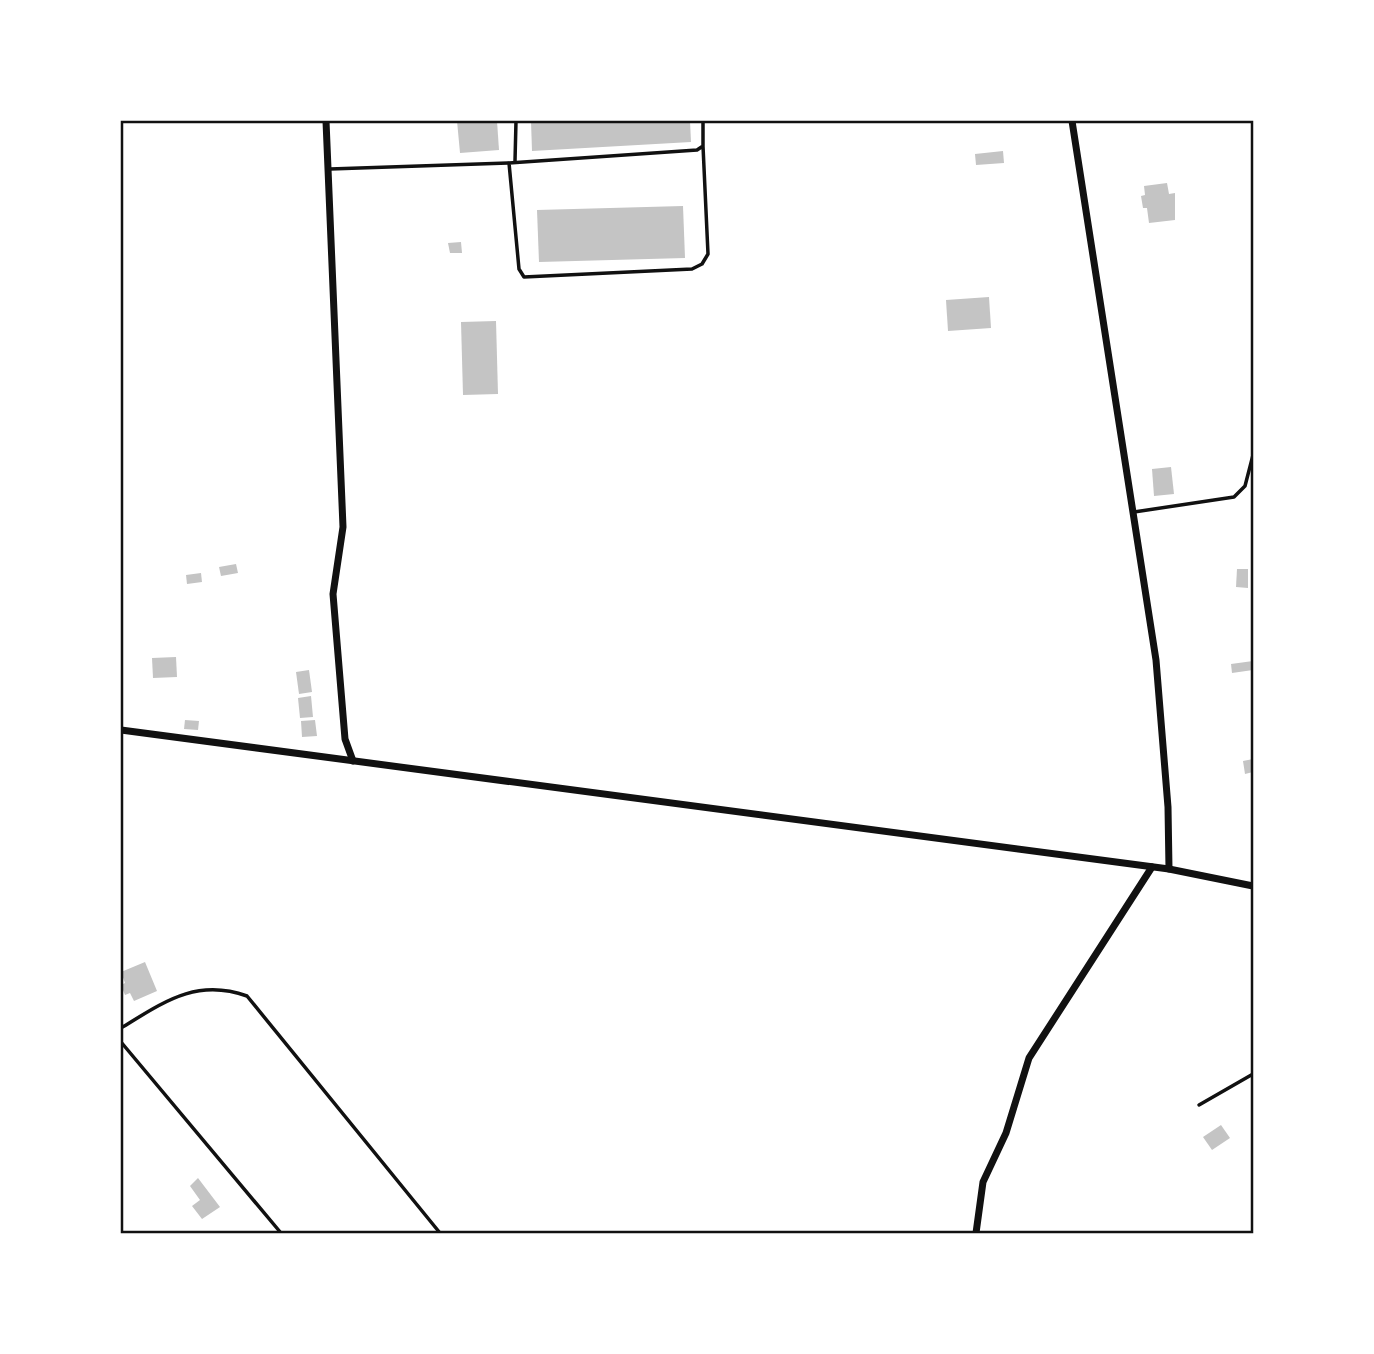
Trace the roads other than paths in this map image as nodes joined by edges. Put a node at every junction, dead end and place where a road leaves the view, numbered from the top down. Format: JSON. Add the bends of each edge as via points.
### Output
{"nodes":[{"id":1,"x":326,"y":121,"type":"edge"},
{"id":2,"x":516,"y":121,"type":"edge"},
{"id":3,"x":704,"y":121,"type":"edge"},
{"id":4,"x":1072,"y":121,"type":"edge"},
{"id":5,"x":703,"y":146,"type":"junction"},
{"id":6,"x":509,"y":163,"type":"junction"},
{"id":7,"x":328,"y":169,"type":"junction"},
{"id":8,"x":1253,"y":455,"type":"edge"},
{"id":9,"x":1133,"y":512,"type":"junction"},
{"id":10,"x":121,"y":730,"type":"edge"},
{"id":11,"x":354,"y":761,"type":"junction"},
{"id":12,"x":1152,"y":867,"type":"junction"},
{"id":13,"x":1170,"y":869,"type":"junction"},
{"id":14,"x":1253,"y":886,"type":"edge"},
{"id":15,"x":121,"y":1028,"type":"edge"},
{"id":16,"x":121,"y":1042,"type":"edge"},
{"id":17,"x":1253,"y":1074,"type":"edge"},
{"id":18,"x":1199,"y":1105,"type":"dead end"},
{"id":19,"x":281,"y":1233,"type":"edge"},
{"id":20,"x":440,"y":1233,"type":"edge"},
{"id":21,"x":976,"y":1233,"type":"edge"}],
"edges":[{"from":1,"to":7,"type":"street"},
{"from":2,"to":6,"type":"lane","via":[[516,161]]},
{"from":3,"to":5,"type":"lane"},
{"from":4,"to":9,"type":"street"},
{"from":5,"to":6,"type":"lane"},
{"from":5,"to":6,"type":"lane","via":[[708,254],[692,269],[524,277],[519,269]]},
{"from":6,"to":7,"type":"lane"},
{"from":7,"to":11,"type":"street","via":[[343,527],[333,594],[345,739]]},
{"from":8,"to":9,"type":"lane","via":[[1245,486],[1234,497]]},
{"from":9,"to":13,"type":"street","via":[[1156,660]]},
{"from":10,"to":11,"type":"street"},
{"from":11,"to":12,"type":"street"},
{"from":12,"to":13,"type":"street"},
{"from":12,"to":21,"type":"street","via":[[1029,1058],[1006,1133],[983,1182]]},
{"from":13,"to":14,"type":"street"},
{"from":15,"to":20,"type":"lane","via":[[187,992],[222,988],[247,996]]},
{"from":16,"to":19,"type":"lane"},
{"from":17,"to":18,"type":"lane"}]}
